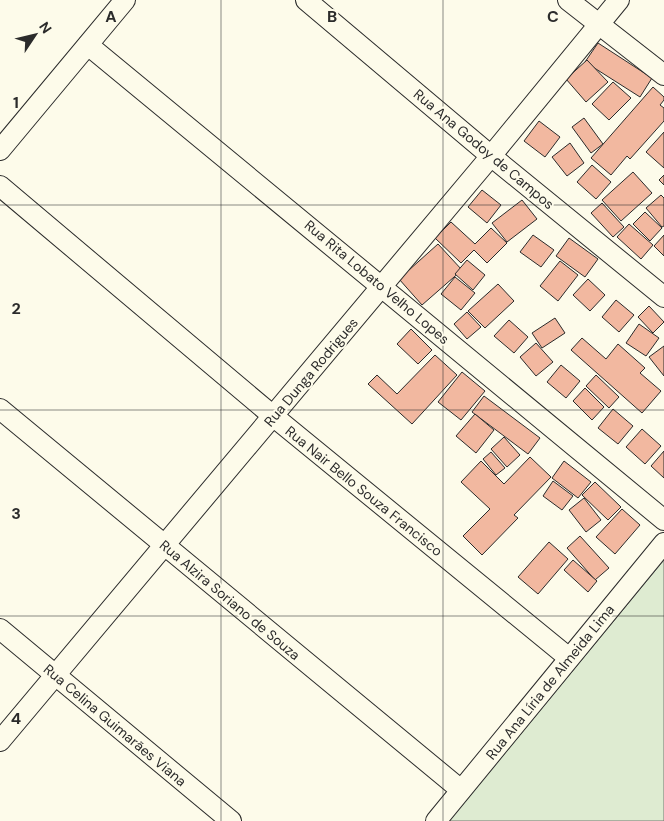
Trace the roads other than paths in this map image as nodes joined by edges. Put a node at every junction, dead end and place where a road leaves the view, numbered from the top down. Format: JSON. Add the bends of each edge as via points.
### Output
{"nodes":[{"id":1,"x":125,"y":0,"type":"edge"},
{"id":2,"x":306,"y":0,"type":"edge"},
{"id":3,"x":568,"y":0,"type":"edge"},
{"id":4,"x":619,"y":0,"type":"edge"},
{"id":5,"x":600,"y":24,"type":"junction"},
{"id":6,"x":88,"y":45,"type":"junction"},
{"id":7,"x":664,"y":75,"type":"edge"},
{"id":8,"x":0,"y":150,"type":"edge"},
{"id":9,"x":491,"y":156,"type":"junction"},
{"id":10,"x":0,"y":186,"type":"edge"},
{"id":11,"x":382,"y":286,"type":"junction"},
{"id":12,"x":664,"y":297,"type":"edge"},
{"id":13,"x":0,"y":408,"type":"edge"},
{"id":14,"x":273,"y":416,"type":"junction"},
{"id":15,"x":664,"y":520,"type":"edge"},
{"id":16,"x":664,"y":543,"type":"edge"},
{"id":17,"x":165,"y":545,"type":"junction"},
{"id":18,"x":0,"y":629,"type":"edge"},
{"id":19,"x":569,"y":658,"type":"junction"},
{"id":20,"x":56,"y":675,"type":"junction"},
{"id":21,"x":0,"y":741,"type":"edge"},
{"id":22,"x":461,"y":790,"type":"junction"},
{"id":23,"x":231,"y":821,"type":"edge"},
{"id":24,"x":436,"y":821,"type":"edge"}],
"edges":[{"from":1,"to":6,"type":"street"},
{"from":2,"to":9,"type":"street","name":"Rua Ana Godoy de Campos"},
{"from":3,"to":5,"type":"street"},
{"from":4,"to":5,"type":"street","name":"Rua Dunga Rodrigues"},
{"from":5,"to":7,"type":"street"},
{"from":5,"to":9,"type":"street","name":"Rua Dunga Rodrigues"},
{"from":6,"to":8,"type":"street"},
{"from":6,"to":11,"type":"street","name":"Rua Rita Lobato Velho Lopes"},
{"from":9,"to":11,"type":"street","name":"Rua Dunga Rodrigues"},
{"from":9,"to":12,"type":"street","name":"Rua Ana Godoy de Campos"},
{"from":10,"to":14,"type":"street","name":"Rua Nair Bello Souza Francisco"},
{"from":11,"to":14,"type":"street","name":"Rua Dunga Rodrigues"},
{"from":11,"to":15,"type":"street","name":"Rua Rita Lobato Velho Lopes"},
{"from":13,"to":17,"type":"street","name":"Rua Alzira Soriano de Souza"},
{"from":14,"to":17,"type":"street","name":"Rua Dunga Rodrigues"},
{"from":14,"to":19,"type":"street","name":"Rua Nair Bello Souza Francisco"},
{"from":16,"to":19,"type":"street","name":"Rua Ana Líria de Almeida Lima"},
{"from":17,"to":20,"type":"street","name":"Rua Dunga Rodrigues"},
{"from":17,"to":22,"type":"street","name":"Rua Alzira Soriano de Souza"},
{"from":18,"to":20,"type":"street","name":"Rua Celina Guimarães Viana"},
{"from":19,"to":22,"type":"street","name":"Rua Ana Líria de Almeida Lima"},
{"from":20,"to":21,"type":"street","name":"Rua Dunga Rodrigues"},
{"from":20,"to":23,"type":"street","name":"Rua Celina Guimarães Viana"},
{"from":22,"to":24,"type":"street","name":"Rua Ana Líria de Almeida Lima"}]}
